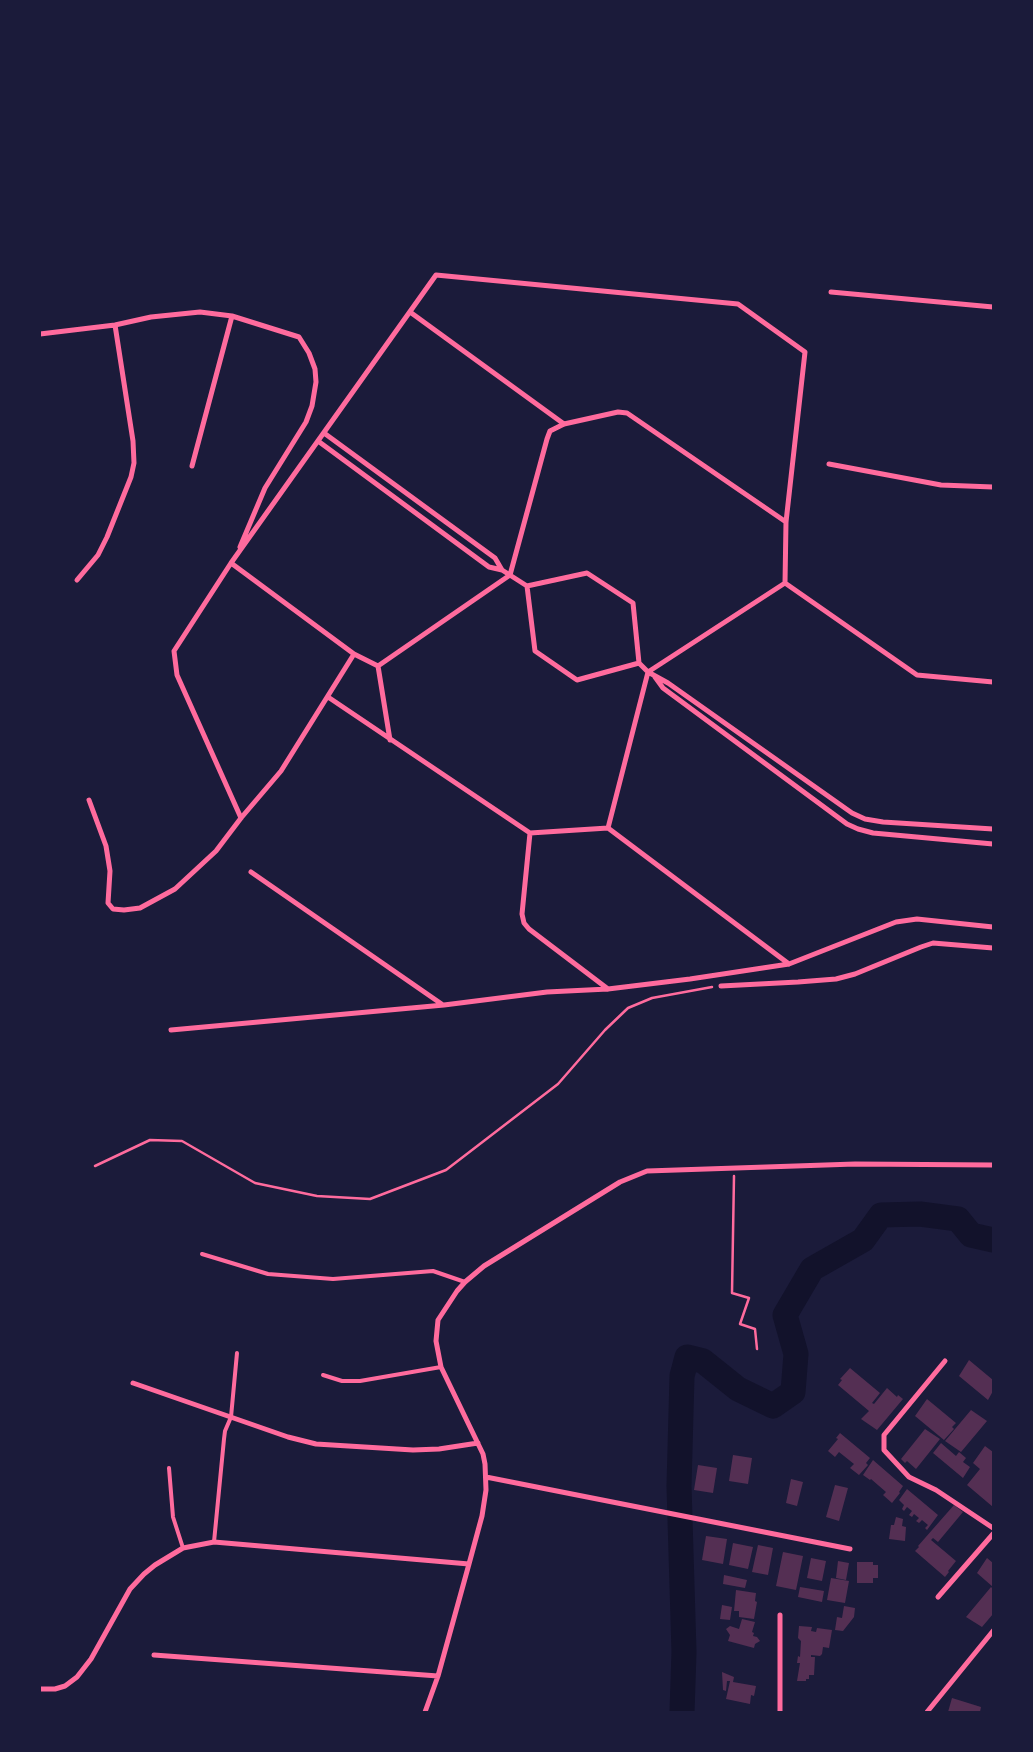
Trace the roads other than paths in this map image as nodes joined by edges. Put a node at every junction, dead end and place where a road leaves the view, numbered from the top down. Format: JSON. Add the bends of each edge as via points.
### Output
{"nodes":[{"id":1,"x":831,"y":292,"type":"dead end"},
{"id":2,"x":993,"y":307,"type":"edge"},
{"id":3,"x":410,"y":312,"type":"junction"},
{"id":4,"x":232,"y":316,"type":"junction"},
{"id":5,"x":115,"y":325,"type":"junction"},
{"id":6,"x":40,"y":334,"type":"edge"},
{"id":7,"x":564,"y":424,"type":"junction"},
{"id":8,"x":324,"y":433,"type":"junction"},
{"id":9,"x":318,"y":441,"type":"junction"},
{"id":10,"x":829,"y":464,"type":"dead end"},
{"id":11,"x":192,"y":466,"type":"dead end"},
{"id":12,"x":993,"y":487,"type":"edge"},
{"id":13,"x":786,"y":522,"type":"junction"},
{"id":14,"x":236,"y":555,"type":"junction"},
{"id":15,"x":231,"y":563,"type":"junction"},
{"id":16,"x":502,"y":570,"type":"junction"},
{"id":17,"x":510,"y":575,"type":"junction"},
{"id":18,"x":77,"y":580,"type":"dead end"},
{"id":19,"x":785,"y":583,"type":"junction"},
{"id":20,"x":527,"y":586,"type":"junction"},
{"id":21,"x":354,"y":654,"type":"junction"},
{"id":22,"x":639,"y":663,"type":"junction"},
{"id":23,"x":378,"y":666,"type":"junction"},
{"id":24,"x":648,"y":672,"type":"junction"},
{"id":25,"x":655,"y":677,"type":"junction"},
{"id":26,"x":993,"y":682,"type":"edge"},
{"id":27,"x":328,"y":697,"type":"junction"},
{"id":28,"x":390,"y":740,"type":"junction"},
{"id":29,"x":89,"y":800,"type":"dead end"},
{"id":30,"x":241,"y":818,"type":"junction"},
{"id":31,"x":608,"y":828,"type":"junction"},
{"id":32,"x":993,"y":829,"type":"edge"},
{"id":33,"x":530,"y":834,"type":"junction"},
{"id":34,"x":993,"y":844,"type":"edge"},
{"id":35,"x":251,"y":872,"type":"dead end"},
{"id":36,"x":993,"y":927,"type":"edge"},
{"id":37,"x":993,"y":948,"type":"edge"},
{"id":38,"x":789,"y":964,"type":"junction"},
{"id":39,"x":721,"y":986,"type":"road end"},
{"id":40,"x":608,"y":989,"type":"junction"},
{"id":41,"x":444,"y":1005,"type":"junction"},
{"id":42,"x":171,"y":1030,"type":"dead end"},
{"id":43,"x":993,"y":1165,"type":"edge"},
{"id":44,"x":202,"y":1254,"type":"dead end"},
{"id":45,"x":465,"y":1282,"type":"junction"},
{"id":46,"x":238,"y":1353,"type":"dead end"},
{"id":47,"x":945,"y":1361,"type":"dead end"},
{"id":48,"x":441,"y":1367,"type":"junction"},
{"id":49,"x":323,"y":1375,"type":"dead end"},
{"id":50,"x":133,"y":1383,"type":"dead end"},
{"id":51,"x":231,"y":1418,"type":"junction"},
{"id":52,"x":478,"y":1443,"type":"junction"},
{"id":53,"x":169,"y":1468,"type":"dead end"},
{"id":54,"x":486,"y":1477,"type":"junction"},
{"id":55,"x":993,"y":1528,"type":"edge"},
{"id":56,"x":993,"y":1534,"type":"edge"},
{"id":57,"x":214,"y":1542,"type":"junction"},
{"id":58,"x":183,"y":1548,"type":"junction"},
{"id":59,"x":850,"y":1549,"type":"dead end"},
{"id":60,"x":469,"y":1564,"type":"junction"},
{"id":61,"x":938,"y":1597,"type":"dead end"},
{"id":62,"x":780,"y":1616,"type":"dead end"},
{"id":63,"x":993,"y":1630,"type":"edge"},
{"id":64,"x":154,"y":1656,"type":"dead end"},
{"id":65,"x":438,"y":1676,"type":"junction"},
{"id":66,"x":40,"y":1688,"type":"edge"},
{"id":67,"x":425,"y":1712,"type":"edge"},
{"id":68,"x":780,"y":1712,"type":"edge"},
{"id":69,"x":927,"y":1712,"type":"edge"}],
"edges":[{"from":1,"to":2,"type":"street"},
{"from":3,"to":7,"type":"street"},
{"from":3,"to":8,"type":"street"},
{"from":3,"to":13,"type":"street","via":[[436,275],[738,304],[805,352]]},
{"from":4,"to":5,"type":"street","via":[[200,312]]},
{"from":4,"to":11,"type":"street"},
{"from":4,"to":14,"type":"street","via":[[299,337],[310,353],[316,382],[306,422],[265,488]]},
{"from":5,"to":6,"type":"street"},
{"from":5,"to":18,"type":"street","via":[[134,463],[107,537],[98,555]]},
{"from":7,"to":13,"type":"street","via":[[618,412],[627,413]]},
{"from":7,"to":17,"type":"street","via":[[550,430]]},
{"from":8,"to":9,"type":"street"},
{"from":8,"to":16,"type":"street","via":[[495,558]]},
{"from":9,"to":14,"type":"street"},
{"from":9,"to":16,"type":"street","via":[[489,566]]},
{"from":10,"to":12,"type":"street","via":[[941,484]]},
{"from":13,"to":19,"type":"street"},
{"from":14,"to":15,"type":"street"},
{"from":15,"to":21,"type":"street"},
{"from":15,"to":30,"type":"street","via":[[174,651],[177,675]]},
{"from":16,"to":17,"type":"street"},
{"from":17,"to":20,"type":"street"},
{"from":17,"to":23,"type":"street"},
{"from":19,"to":24,"type":"street"},
{"from":19,"to":26,"type":"street","via":[[917,675]]},
{"from":20,"to":22,"type":"street","via":[[587,573],[633,603]]},
{"from":20,"to":22,"type":"street","via":[[535,651],[577,680]]},
{"from":21,"to":23,"type":"street"},
{"from":21,"to":27,"type":"street"},
{"from":22,"to":24,"type":"street"},
{"from":23,"to":28,"type":"street"},
{"from":24,"to":25,"type":"street"},
{"from":24,"to":31,"type":"street"},
{"from":25,"to":32,"type":"street","via":[[852,813],[883,822]]},
{"from":25,"to":34,"type":"street","via":[[663,688],[847,824],[873,833]]},
{"from":27,"to":28,"type":"street"},
{"from":27,"to":30,"type":"street","via":[[281,771]]},
{"from":28,"to":33,"type":"street"},
{"from":29,"to":30,"type":"street","via":[[106,846],[110,871],[108,903],[113,909],[140,908],[174,889],[216,851]]},
{"from":31,"to":33,"type":"street"},
{"from":31,"to":38,"type":"street"},
{"from":33,"to":40,"type":"street","via":[[522,914],[524,923]]},
{"from":35,"to":41,"type":"street"},
{"from":36,"to":38,"type":"street","via":[[917,919],[896,922]]},
{"from":37,"to":39,"type":"street","via":[[933,943],[836,979]]},
{"from":38,"to":40,"type":"street"},
{"from":40,"to":41,"type":"street","via":[[547,992]]},
{"from":41,"to":42,"type":"street"},
{"from":43,"to":45,"type":"street","via":[[864,1164],[647,1170],[633,1175],[484,1266]]},
{"from":44,"to":45,"type":"lane","via":[[268,1274],[333,1279],[433,1270]]},
{"from":45,"to":48,"type":"street","via":[[438,1320],[436,1341]]},
{"from":46,"to":51,"type":"lane"},
{"from":47,"to":55,"type":"street","via":[[884,1435],[884,1450],[908,1477],[936,1490]]},
{"from":48,"to":49,"type":"lane","via":[[360,1381],[342,1381]]},
{"from":48,"to":52,"type":"street"},
{"from":50,"to":51,"type":"street"},
{"from":51,"to":52,"type":"street","via":[[316,1444],[412,1450]]},
{"from":51,"to":57,"type":"lane","via":[[224,1440]]},
{"from":52,"to":54,"type":"street"},
{"from":53,"to":58,"type":"lane","via":[[173,1517]]},
{"from":54,"to":59,"type":"street"},
{"from":54,"to":60,"type":"street","via":[[482,1516]]},
{"from":56,"to":61,"type":"street"},
{"from":57,"to":58,"type":"street"},
{"from":57,"to":60,"type":"street"},
{"from":58,"to":66,"type":"street","via":[[155,1565],[130,1589],[91,1659],[77,1677],[55,1689]]},
{"from":60,"to":65,"type":"street"},
{"from":62,"to":68,"type":"street"},
{"from":63,"to":69,"type":"street"},
{"from":64,"to":65,"type":"street"},
{"from":65,"to":67,"type":"street"}]}
